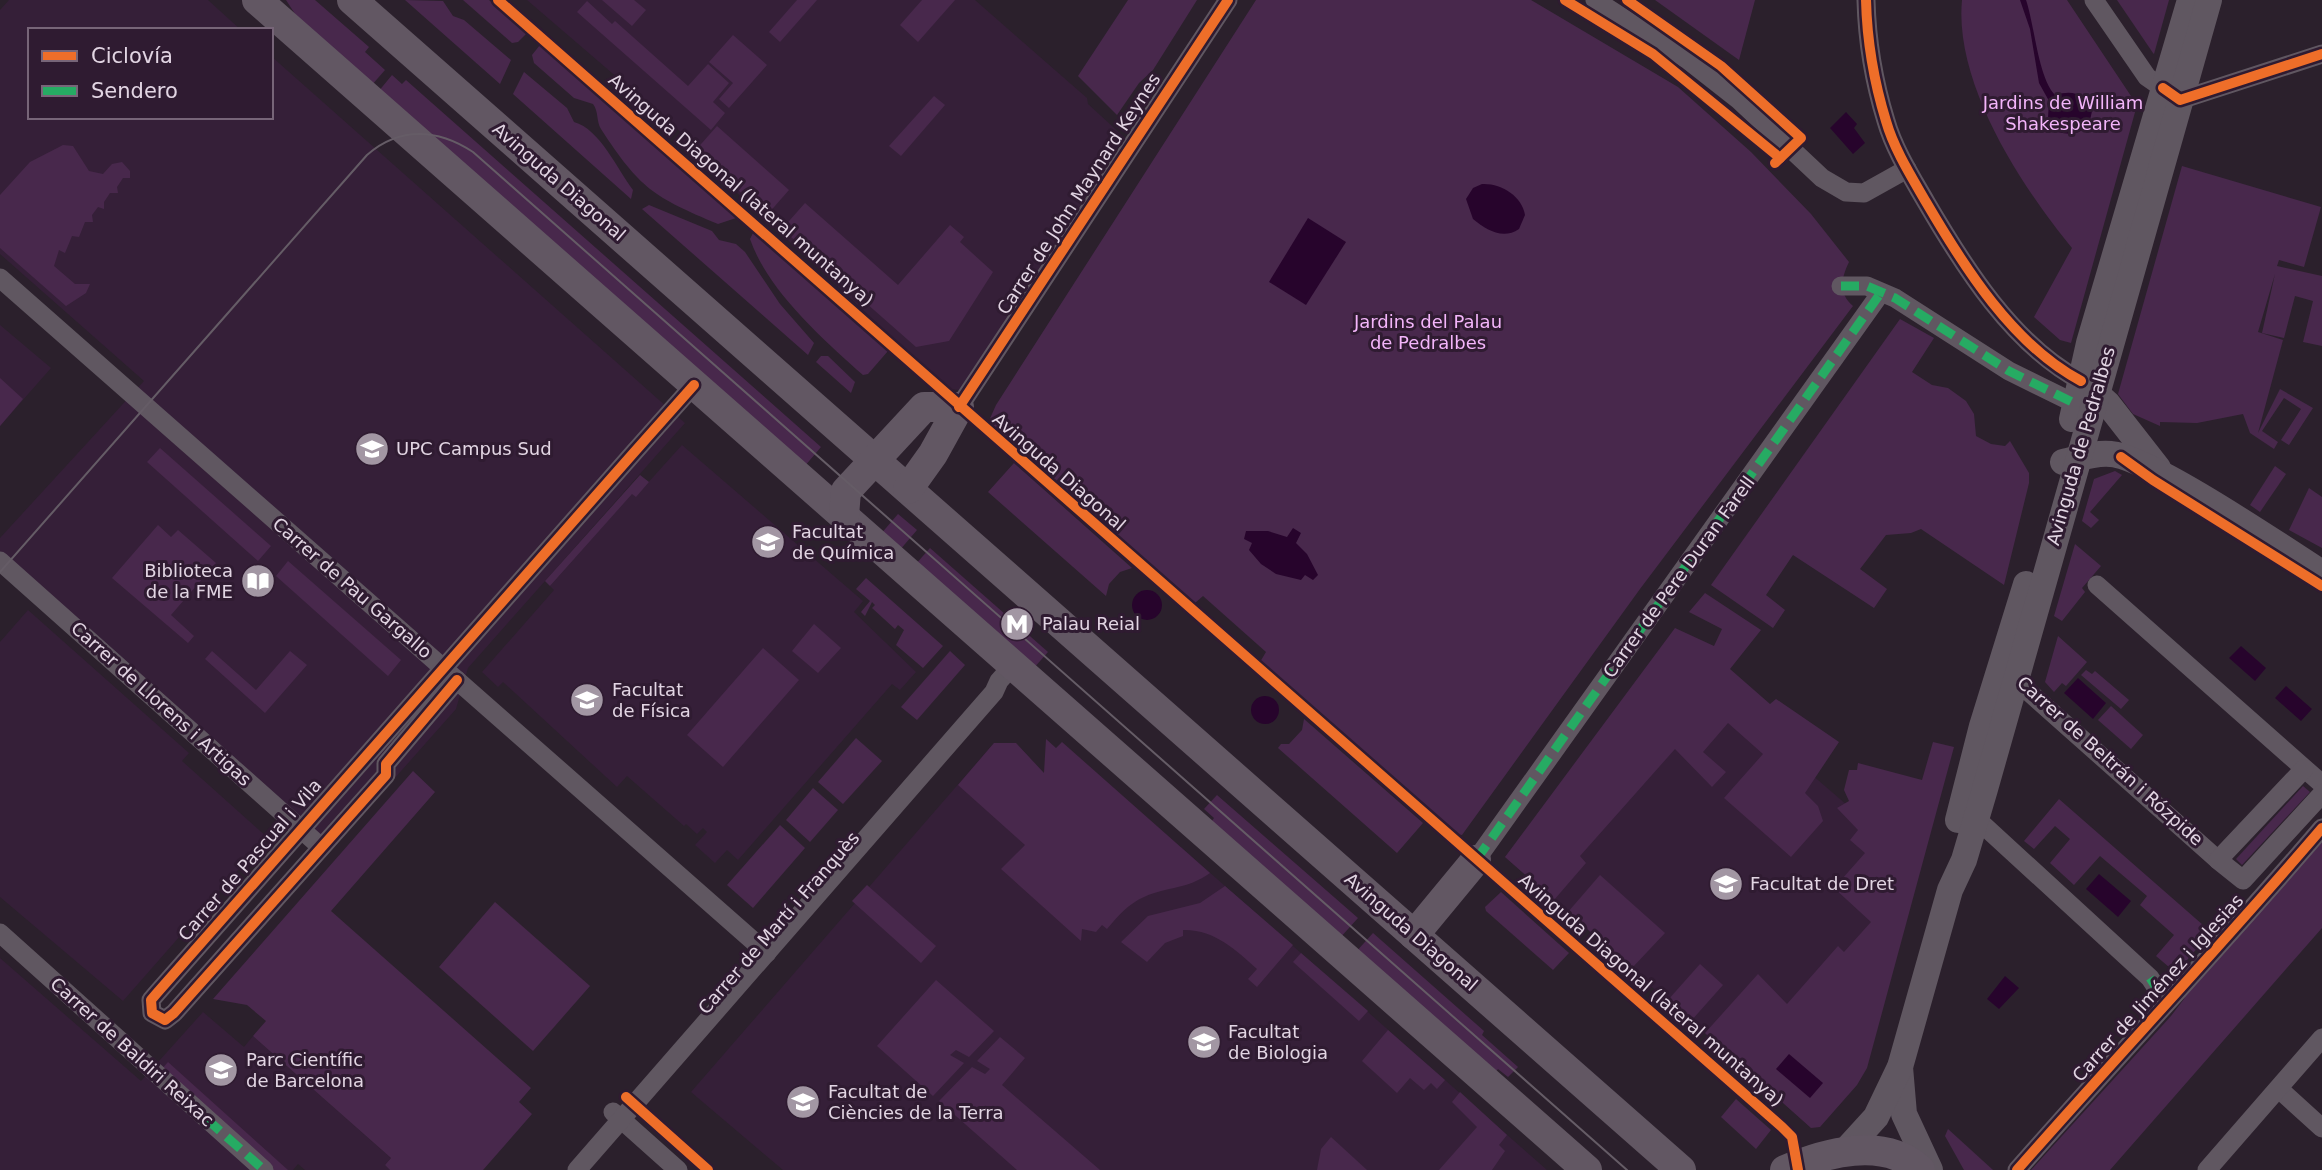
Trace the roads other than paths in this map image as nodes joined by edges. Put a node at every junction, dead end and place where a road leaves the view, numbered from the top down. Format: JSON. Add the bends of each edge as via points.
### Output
{"nodes":[{"id":1,"x":257,"y":0,"type":"edge"},
{"id":2,"x":277,"y":0,"type":"edge"},
{"id":3,"x":352,"y":0,"type":"edge"},
{"id":4,"x":1228,"y":0,"type":"edge"},
{"id":5,"x":1595,"y":0,"type":"edge"},
{"id":6,"x":1866,"y":0,"type":"edge"},
{"id":7,"x":2094,"y":0,"type":"edge"},
{"id":8,"x":2190,"y":0,"type":"edge"},
{"id":9,"x":2209,"y":0,"type":"edge"},
{"id":10,"x":302,"y":38,"type":"junction"},
{"id":11,"x":2322,"y":54,"type":"edge"},
{"id":12,"x":2172,"y":94,"type":"junction"},
{"id":13,"x":1907,"y":169,"type":"junction"},
{"id":14,"x":0,"y":278,"type":"edge"},
{"id":15,"x":1842,"y":286,"type":"dead end"},
{"id":16,"x":1880,"y":293,"type":"junction"},
{"id":17,"x":694,"y":384,"type":"junction"},
{"id":18,"x":2091,"y":396,"type":"junction"},
{"id":19,"x":959,"y":407,"type":"junction"},
{"id":20,"x":875,"y":460,"type":"junction"},
{"id":21,"x":2069,"y":461,"type":"junction"},
{"id":22,"x":2169,"y":479,"type":"junction"},
{"id":23,"x":908,"y":489,"type":"junction"},
{"id":24,"x":844,"y":516,"type":"junction"},
{"id":25,"x":0,"y":561,"type":"edge"},
{"id":26,"x":2322,"y":573,"type":"edge"},
{"id":27,"x":2097,"y":585,"type":"dead end"},
{"id":28,"x":2009,"y":671,"type":"junction"},
{"id":29,"x":1006,"y":672,"type":"junction"},
{"id":30,"x":449,"y":674,"type":"junction"},
{"id":31,"x":370,"y":752,"type":"junction"},
{"id":32,"x":386,"y":764,"type":"junction"},
{"id":33,"x":2304,"y":769,"type":"junction"},
{"id":34,"x":2322,"y":784,"type":"edge"},
{"id":35,"x":2322,"y":794,"type":"edge"},
{"id":36,"x":1969,"y":813,"type":"junction"},
{"id":37,"x":2322,"y":828,"type":"edge"},
{"id":38,"x":300,"y":829,"type":"junction"},
{"id":39,"x":321,"y":847,"type":"junction"},
{"id":40,"x":1476,"y":860,"type":"joint"},
{"id":41,"x":2218,"y":860,"type":"junction"},
{"id":42,"x":0,"y":933,"type":"edge"},
{"id":43,"x":1414,"y":935,"type":"junction"},
{"id":44,"x":763,"y":949,"type":"junction"},
{"id":45,"x":2166,"y":1002,"type":"junction"},
{"id":46,"x":2322,"y":1038,"type":"edge"},
{"id":47,"x":1900,"y":1068,"type":"junction"},
{"id":48,"x":2279,"y":1088,"type":"junction"},
{"id":49,"x":617,"y":1116,"type":"junction"},
{"id":50,"x":2322,"y":1128,"type":"edge"},
{"id":51,"x":1845,"y":1151,"type":"junction"},
{"id":52,"x":264,"y":1170,"type":"edge"},
{"id":53,"x":562,"y":1170,"type":"edge"},
{"id":54,"x":577,"y":1170,"type":"edge"},
{"id":55,"x":678,"y":1170,"type":"edge"},
{"id":56,"x":1587,"y":1170,"type":"edge"},
{"id":57,"x":1681,"y":1170,"type":"edge"},
{"id":58,"x":1785,"y":1170,"type":"edge"},
{"id":59,"x":1920,"y":1170,"type":"edge"},
{"id":60,"x":1930,"y":1170,"type":"edge"},
{"id":61,"x":2017,"y":1170,"type":"edge"},
{"id":62,"x":2207,"y":1170,"type":"edge"}],
"edges":[{"from":1,"to":10,"type":"main road"},
{"from":2,"to":10,"type":"main road"},
{"from":3,"to":20,"type":"main road","name":"Avinguda Diagonal"},
{"from":4,"to":19,"type":"street","name":"Carrer de John Maynard Keynes"},
{"from":5,"to":13,"type":"street","via":[[1688,60],[1834,187],[1864,193]]},
{"from":6,"to":13,"type":"street","via":[[1870,55],[1886,122]]},
{"from":7,"to":12,"type":"street","via":[[2147,77]]},
{"from":8,"to":12,"type":"street","name":"Avinguda de Pedralbes"},
{"from":9,"to":12,"type":"street","name":"Avinguda de Pedralbes"},
{"from":10,"to":17,"type":"main road"},
{"from":11,"to":12,"type":"street"},
{"from":12,"to":18,"type":"street","name":"Avinguda de Pedralbes","via":[[2089,343]]},
{"from":13,"to":18,"type":"street","via":[[1979,287],[2043,356]]},
{"from":14,"to":30,"type":"street","name":"Carrer de Pau Gargallo"},
{"from":15,"to":16,"type":"street","via":[[1867,286]]},
{"from":16,"to":18,"type":"street","via":[[2035,386]]},
{"from":16,"to":40,"type":"street","name":"Carrer de Pere Duran Farell"},
{"from":17,"to":24,"type":"main road"},
{"from":17,"to":30,"type":"street","name":"Carrer de Pascual i Vila"},
{"from":18,"to":21,"type":"street","name":"Avinguda de Pedralbes"},
{"from":18,"to":21,"type":"street","via":[[2112,417],[2106,441],[2099,449]]},
{"from":18,"to":22,"type":"street"},
{"from":19,"to":20,"type":"main road","via":[[924,408]]},
{"from":19,"to":23,"type":"main road"},
{"from":20,"to":23,"type":"main road","name":"Avinguda Diagonal"},
{"from":20,"to":24,"type":"main road","via":[[846,491]]},
{"from":21,"to":22,"type":"street","via":[[2111,454]]},
{"from":21,"to":28,"type":"street","name":"Avinguda de Pedralbes"},
{"from":22,"to":26,"type":"street"},
{"from":23,"to":43,"type":"main road","name":"Avinguda Diagonal"},
{"from":24,"to":29,"type":"main road"},
{"from":25,"to":38,"type":"street","name":"Carrer de Llorens i Artigas"},
{"from":27,"to":33,"type":"street"},
{"from":28,"to":36,"type":"street","name":"Avinguda de Pedralbes"},
{"from":28,"to":41,"type":"street","name":"Carrer de Beltrán i Rózpide"},
{"from":29,"to":44,"type":"street","name":"Carrer de Martí i Franquès","via":[[986,687]]},
{"from":29,"to":56,"type":"main road"},
{"from":30,"to":31,"type":"street","name":"Carrer de Pascual i Vila"},
{"from":30,"to":32,"type":"street","name":"Carrer de Pascual i Vila"},
{"from":30,"to":44,"type":"street","name":"Carrer de Pau Gargallo"},
{"from":31,"to":32,"type":"street"},
{"from":31,"to":38,"type":"street","name":"Carrer de Pascual i Vila"},
{"from":32,"to":39,"type":"street","name":"Carrer de Pascual i Vila","via":[[386,775]]},
{"from":33,"to":34,"type":"street"},
{"from":33,"to":41,"type":"street","name":"Carrer de Beltrán i Rózpide"},
{"from":35,"to":41,"type":"street","name":"Carrer de Beltrán i Rózpide","via":[[2243,880]]},
{"from":36,"to":45,"type":"street","via":[[2150,978]]},
{"from":36,"to":47,"type":"street","name":"Avinguda de Pedralbes","via":[[1947,859],[1950,890]]},
{"from":37,"to":45,"type":"street","name":"Carrer de Jiménez i Iglesias"},
{"from":38,"to":39,"type":"street","name":"Carrer de Llorens i Artigas"},
{"from":38,"to":39,"type":"street","name":"Carrer de Pascual i Vila","via":[[151,1000],[152,1013],[169,1018]]},
{"from":40,"to":43,"type":"main road"},
{"from":42,"to":52,"type":"street","name":"Carrer de Baldiri Reixac"},
{"from":43,"to":57,"type":"main road","name":"Avinguda Diagonal"},
{"from":44,"to":49,"type":"street","name":"Carrer de Martí i Franquès"},
{"from":45,"to":61,"type":"street","name":"Carrer de Jiménez i Iglesias"},
{"from":46,"to":48,"type":"street"},
{"from":47,"to":51,"type":"street","name":"Avinguda de Pedralbes","via":[[1876,1117]]},
{"from":47,"to":60,"type":"street","name":"Avinguda de Pedralbes","via":[[1904,1115]]},
{"from":48,"to":50,"type":"street"},
{"from":48,"to":62,"type":"street"},
{"from":49,"to":53,"type":"street","name":"Carrer de Martí i Franquès"},
{"from":49,"to":54,"type":"street","name":"Carrer de Martí i Franquès"},
{"from":49,"to":55,"type":"street"},
{"from":51,"to":58,"type":"main road"},
{"from":51,"to":59,"type":"main road","via":[[1890,1154]]}]}
